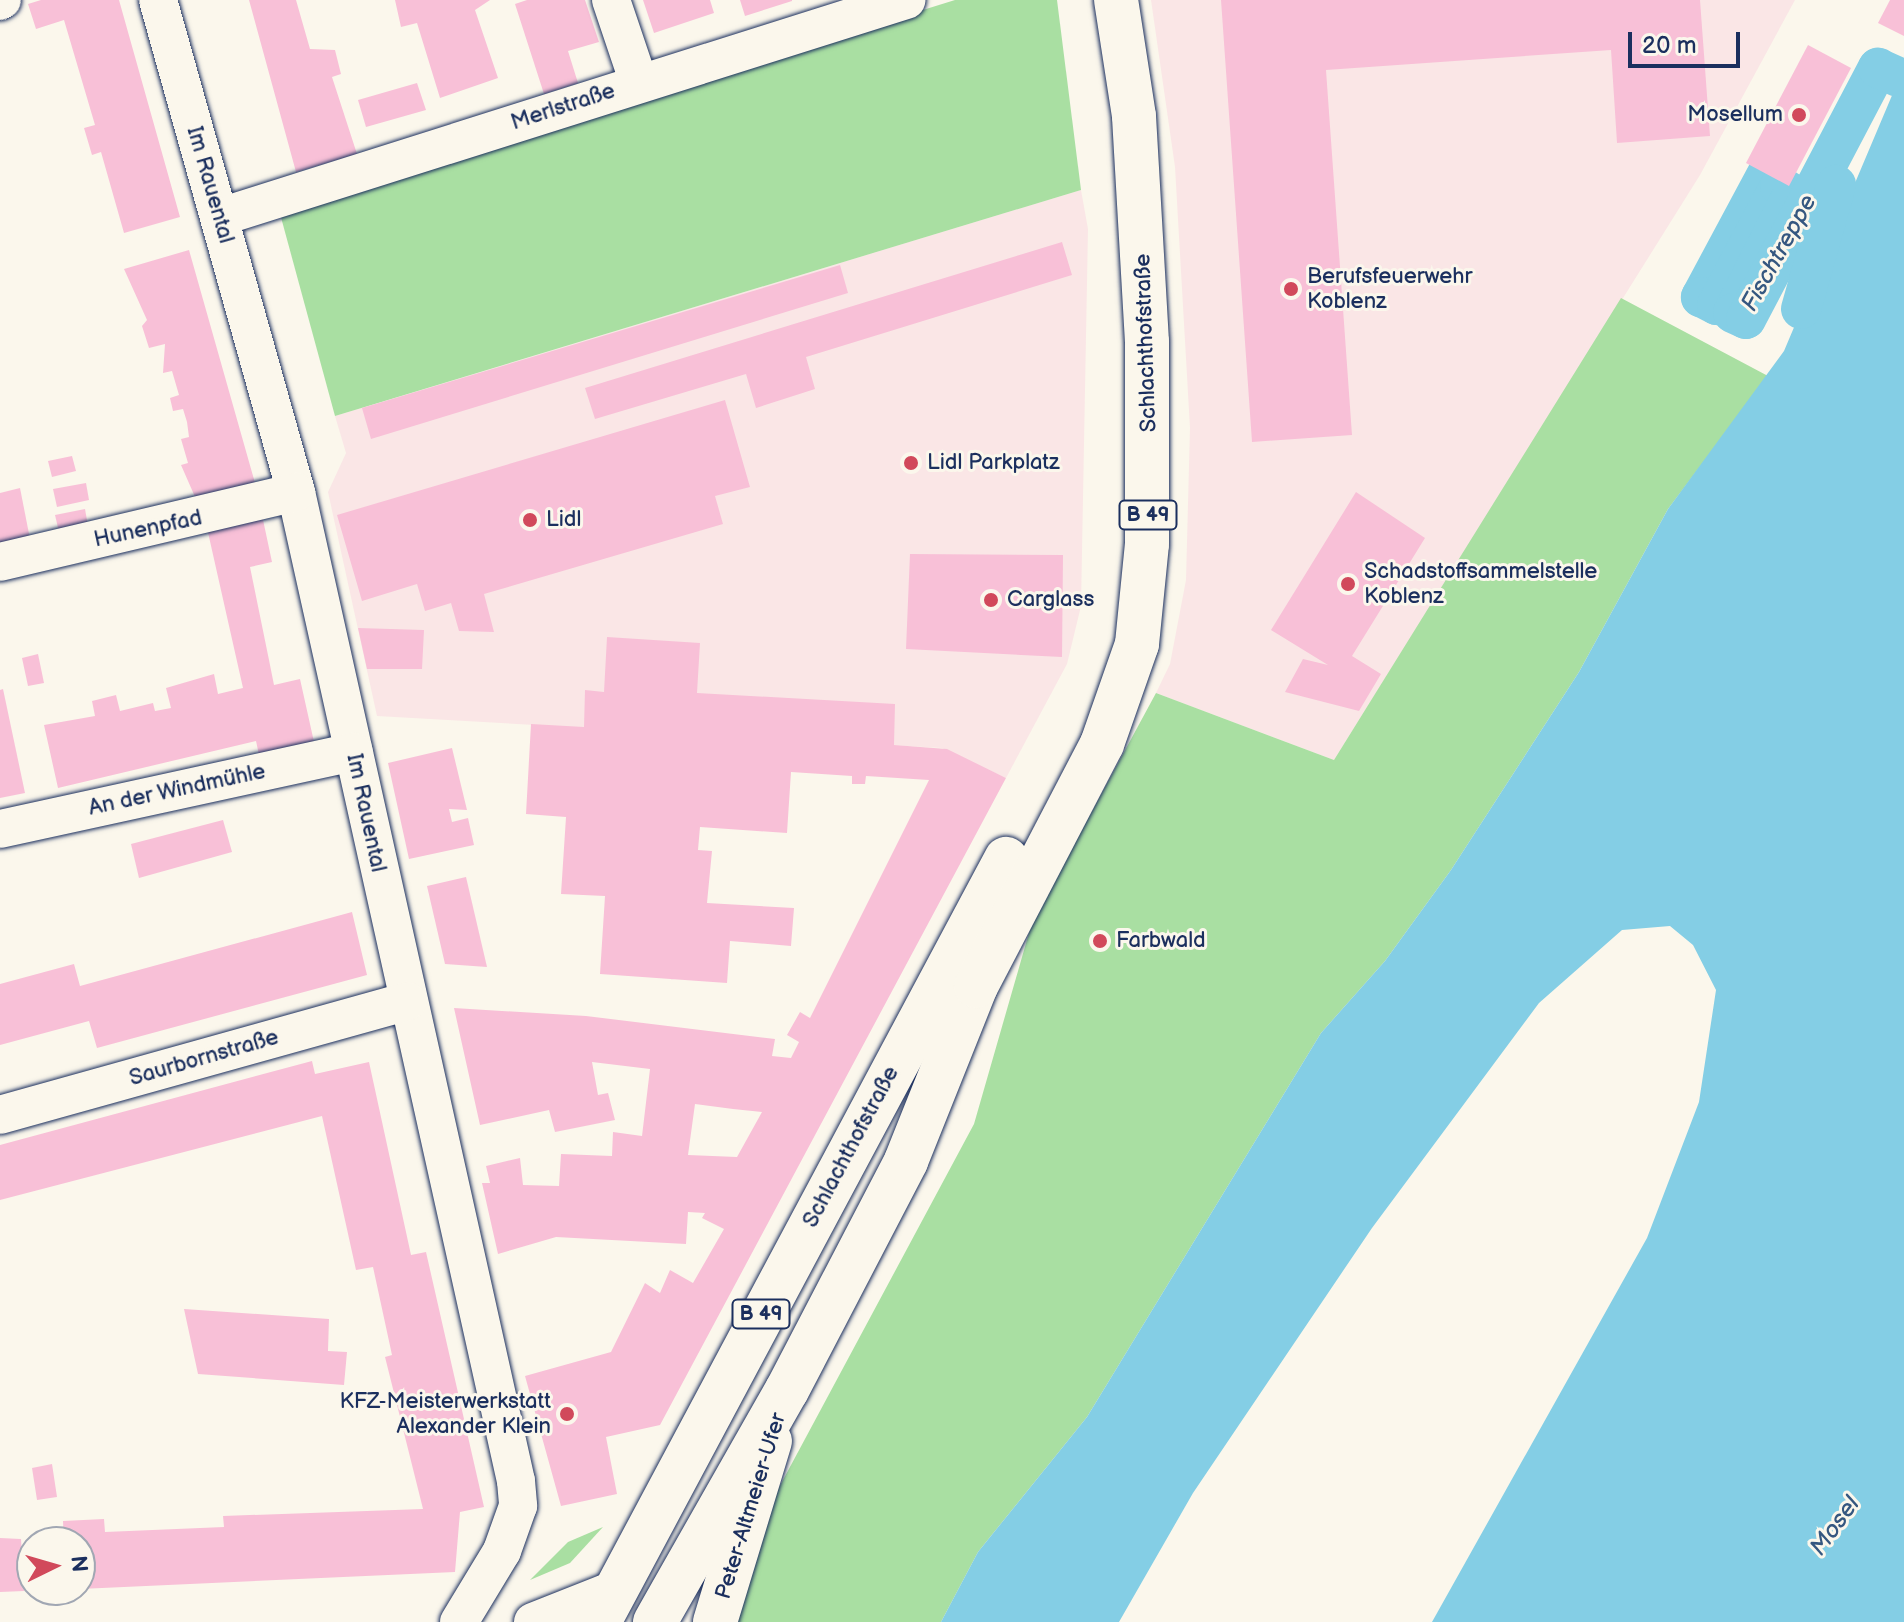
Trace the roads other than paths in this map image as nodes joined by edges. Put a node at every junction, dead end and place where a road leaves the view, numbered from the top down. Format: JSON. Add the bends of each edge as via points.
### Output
{"nodes":[{"id":1,"x":158,"y":0,"type":"edge"},
{"id":2,"x":611,"y":0,"type":"edge"},
{"id":3,"x":906,"y":0,"type":"edge"},
{"id":4,"x":1116,"y":0,"type":"edge"},
{"id":5,"x":639,"y":83,"type":"junction"},
{"id":6,"x":220,"y":217,"type":"junction"},
{"id":7,"x":296,"y":492,"type":"junction"},
{"id":8,"x":0,"y":562,"type":"edge"},
{"id":9,"x":1120,"y":684,"type":"junction"},
{"id":10,"x":354,"y":752,"type":"junction"},
{"id":11,"x":0,"y":829,"type":"edge"},
{"id":12,"x":407,"y":1001,"type":"junction"},
{"id":13,"x":0,"y":1115,"type":"edge"},
{"id":14,"x":787,"y":1390,"type":"junction"},
{"id":15,"x":608,"y":1611,"type":"edge"},
{"id":16,"x":459,"y":1622,"type":"edge"},
{"id":17,"x":533,"y":1622,"type":"edge"},
{"id":18,"x":655,"y":1622,"type":"edge"},
{"id":19,"x":715,"y":1622,"type":"edge"}],
"edges":[{"from":1,"to":6,"type":"street","name":"Im Rauental"},
{"from":2,"to":5,"type":"street"},
{"from":3,"to":5,"type":"street","name":"Merlstraße"},
{"from":4,"to":9,"type":"main road","name":"Schlachthofstraße","number":"B 49","via":[[1142,206],[1149,432],[1144,608]]},
{"from":5,"to":6,"type":"street","name":"Merlstraße"},
{"from":6,"to":7,"type":"street","name":"Im Rauental"},
{"from":7,"to":8,"type":"street","name":"Hunenpfad"},
{"from":7,"to":10,"type":"street","name":"Im Rauental"},
{"from":9,"to":14,"type":"main road","name":"Schlachthofstraße","number":"B 49","via":[[1102,744],[976,986],[906,1161]]},
{"from":9,"to":15,"type":"main road","name":"Schlachthofstraße","number":"B 49","via":[[1074,732]]},
{"from":10,"to":11,"type":"street","name":"An der Windmühle"},
{"from":10,"to":12,"type":"street","name":"Im Rauental"},
{"from":12,"to":13,"type":"street","name":"Saurbornstraße"},
{"from":12,"to":16,"type":"street","name":"Im Rauental","via":[[518,1506],[502,1551]]},
{"from":14,"to":18,"type":"main road","name":"Schlachthofstraße","number":"B 49"},
{"from":14,"to":19,"type":"main road","name":"Peter-Altmeier-Ufer"},
{"from":15,"to":17,"type":"street"}]}
